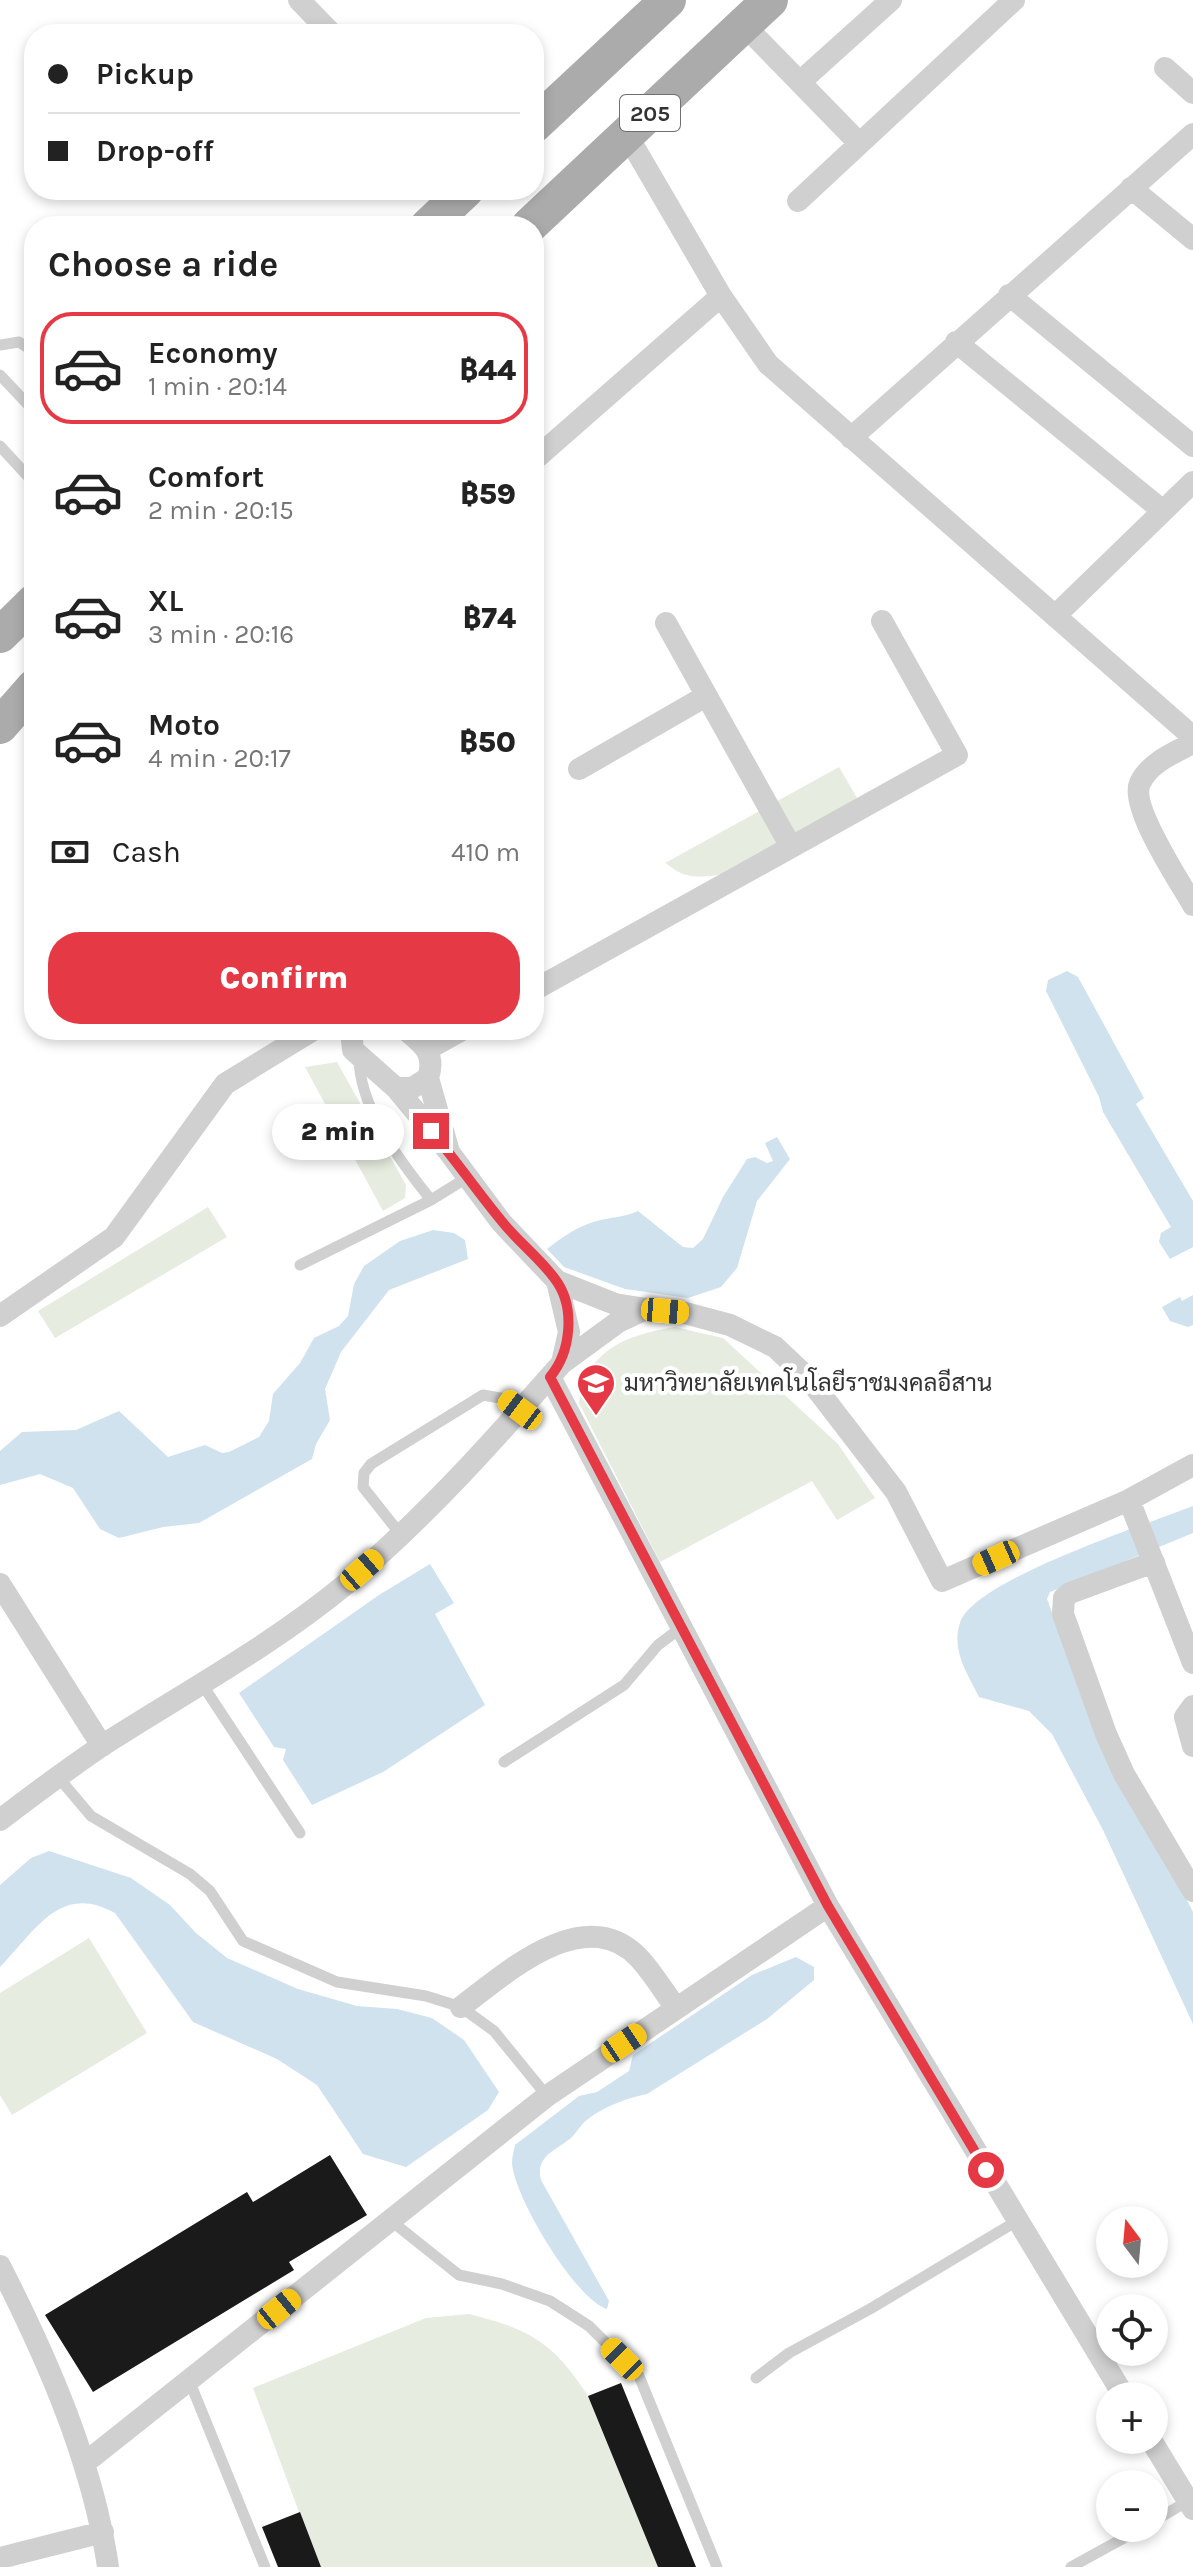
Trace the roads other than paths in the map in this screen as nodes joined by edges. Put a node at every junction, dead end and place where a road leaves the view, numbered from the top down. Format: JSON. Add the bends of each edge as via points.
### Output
{"nodes":[{"id":1,"x":299,"y":0,"type":"edge"},
{"id":2,"x":668,"y":0,"type":"edge"},
{"id":3,"x":770,"y":0,"type":"edge"},
{"id":4,"x":891,"y":0,"type":"edge"},
{"id":5,"x":1014,"y":0,"type":"edge"},
{"id":6,"x":322,"y":24,"type":"edge"},
{"id":7,"x":744,"y":25,"type":"junction"},
{"id":8,"x":1165,"y":68,"type":"dead end"},
{"id":9,"x":800,"y":82,"type":"junction"},
{"id":10,"x":1193,"y":93,"type":"edge"},
{"id":11,"x":544,"y":116,"type":"edge"},
{"id":12,"x":1193,"y":134,"type":"edge"},
{"id":13,"x":627,"y":135,"type":"junction"},
{"id":14,"x":858,"y":142,"type":"junction"},
{"id":15,"x":1131,"y":188,"type":"junction"},
{"id":16,"x":455,"y":200,"type":"edge"},
{"id":17,"x":798,"y":201,"type":"dead end"},
{"id":18,"x":439,"y":216,"type":"edge"},
{"id":19,"x":540,"y":216,"type":"edge"},
{"id":20,"x":1193,"y":239,"type":"edge"},
{"id":21,"x":1009,"y":295,"type":"junction"},
{"id":22,"x":721,"y":296,"type":"junction"},
{"id":23,"x":956,"y":342,"type":"junction"},
{"id":24,"x":0,"y":345,"type":"edge"},
{"id":25,"x":24,"y":345,"type":"edge"},
{"id":26,"x":0,"y":375,"type":"edge"},
{"id":27,"x":24,"y":400,"type":"edge"},
{"id":28,"x":851,"y":438,"type":"junction"},
{"id":29,"x":0,"y":446,"type":"edge"},
{"id":30,"x":1193,"y":446,"type":"edge"},
{"id":31,"x":544,"y":451,"type":"edge"},
{"id":32,"x":24,"y":472,"type":"edge"},
{"id":33,"x":1193,"y":482,"type":"edge"},
{"id":34,"x":1163,"y":511,"type":"junction"},
{"id":35,"x":24,"y":612,"type":"edge"},
{"id":36,"x":1055,"y":616,"type":"junction"},
{"id":37,"x":882,"y":621,"type":"dead end"},
{"id":38,"x":666,"y":623,"type":"dead end"},
{"id":39,"x":0,"y":635,"type":"edge"},
{"id":40,"x":706,"y":696,"type":"junction"},
{"id":41,"x":24,"y":702,"type":"edge"},
{"id":42,"x":0,"y":726,"type":"edge"},
{"id":43,"x":1193,"y":740,"type":"edge"},
{"id":44,"x":579,"y":769,"type":"dead end"},
{"id":45,"x":791,"y":847,"type":"junction"},
{"id":46,"x":1193,"y":905,"type":"edge"},
{"id":47,"x":544,"y":984,"type":"edge"},
{"id":48,"x":298,"y":1040,"type":"edge"},
{"id":49,"x":418,"y":1040,"type":"edge"},
{"id":50,"x":444,"y":1040,"type":"edge"},
{"id":51,"x":354,"y":1045,"type":"edge"},
{"id":52,"x":428,"y":1049,"type":"junction"},
{"id":53,"x":428,"y":1078,"type":"junction"},
{"id":54,"x":396,"y":1088,"type":"junction"},
{"id":55,"x":449,"y":1152,"type":"junction"},
{"id":56,"x":468,"y":1177,"type":"junction"},
{"id":57,"x":431,"y":1200,"type":"junction"},
{"id":58,"x":300,"y":1265,"type":"dead end"},
{"id":59,"x":557,"y":1281,"type":"junction"},
{"id":60,"x":646,"y":1309,"type":"junction"},
{"id":61,"x":0,"y":1316,"type":"edge"},
{"id":62,"x":556,"y":1370,"type":"junction"},
{"id":63,"x":520,"y":1410,"type":"junction"},
{"id":64,"x":1193,"y":1465,"type":"edge"},
{"id":65,"x":1129,"y":1500,"type":"junction"},
{"id":66,"x":401,"y":1535,"type":"junction"},
{"id":67,"x":1154,"y":1561,"type":"junction"},
{"id":68,"x":0,"y":1584,"type":"edge"},
{"id":69,"x":682,"y":1627,"type":"junction"},
{"id":70,"x":1193,"y":1663,"type":"edge"},
{"id":71,"x":202,"y":1684,"type":"junction"},
{"id":72,"x":1193,"y":1706,"type":"edge"},
{"id":73,"x":102,"y":1746,"type":"junction"},
{"id":74,"x":1193,"y":1746,"type":"edge"},
{"id":75,"x":504,"y":1762,"type":"dead end"},
{"id":76,"x":58,"y":1777,"type":"junction"},
{"id":77,"x":0,"y":1820,"type":"edge"},
{"id":78,"x":300,"y":1833,"type":"dead end"},
{"id":79,"x":1193,"y":1891,"type":"edge"},
{"id":80,"x":828,"y":1906,"type":"junction"},
{"id":81,"x":461,"y":2007,"type":"junction"},
{"id":82,"x":676,"y":2008,"type":"junction"},
{"id":83,"x":547,"y":2096,"type":"junction"},
{"id":84,"x":390,"y":2220,"type":"junction"},
{"id":85,"x":1017,"y":2221,"type":"junction"},
{"id":86,"x":0,"y":2266,"type":"edge"},
{"id":87,"x":756,"y":2378,"type":"dead end"},
{"id":88,"x":189,"y":2380,"type":"junction"},
{"id":89,"x":1115,"y":2382,"type":"edge"},
{"id":90,"x":1159,"y":2454,"type":"edge"},
{"id":91,"x":86,"y":2462,"type":"junction"},
{"id":92,"x":1190,"y":2505,"type":"edge"},
{"id":93,"x":1168,"y":2515,"type":"edge"},
{"id":94,"x":103,"y":2532,"type":"junction"},
{"id":95,"x":1117,"y":2542,"type":"edge"},
{"id":96,"x":0,"y":2558,"type":"edge"},
{"id":97,"x":108,"y":2567,"type":"edge"},
{"id":98,"x":265,"y":2567,"type":"edge"},
{"id":99,"x":717,"y":2567,"type":"edge"},
{"id":100,"x":1071,"y":2567,"type":"edge"}],
"edges":[{"from":1,"to":6,"type":"street"},
{"from":2,"to":11,"type":"main road"},
{"from":3,"to":7,"type":"main road","number":"205"},
{"from":4,"to":9,"type":"street"},
{"from":5,"to":14,"type":"street"},
{"from":7,"to":9,"type":"street"},
{"from":7,"to":13,"type":"main road","number":"205"},
{"from":8,"to":10,"type":"street"},
{"from":9,"to":14,"type":"street"},
{"from":12,"to":15,"type":"street"},
{"from":13,"to":19,"type":"main road","number":"205"},
{"from":13,"to":22,"type":"street"},
{"from":14,"to":17,"type":"street"},
{"from":15,"to":20,"type":"street"},
{"from":15,"to":21,"type":"street"},
{"from":16,"to":18,"type":"main road"},
{"from":21,"to":23,"type":"street"},
{"from":21,"to":30,"type":"street"},
{"from":22,"to":28,"type":"street","via":[[768,364]]},
{"from":22,"to":31,"type":"street"},
{"from":23,"to":28,"type":"street"},
{"from":23,"to":34,"type":"street"},
{"from":24,"to":25,"type":"lane"},
{"from":26,"to":27,"type":"lane"},
{"from":28,"to":36,"type":"street"},
{"from":29,"to":32,"type":"lane"},
{"from":33,"to":34,"type":"street"},
{"from":34,"to":36,"type":"street"},
{"from":35,"to":39,"type":"main road"},
{"from":36,"to":43,"type":"street"},
{"from":37,"to":45,"type":"street","via":[[957,755]]},
{"from":38,"to":40,"type":"street"},
{"from":40,"to":44,"type":"street"},
{"from":40,"to":45,"type":"street"},
{"from":41,"to":42,"type":"main road"},
{"from":43,"to":46,"type":"street","via":[[1153,765],[1138,786],[1140,808]]},
{"from":45,"to":47,"type":"street"},
{"from":48,"to":61,"type":"street","via":[[225,1084],[114,1237]]},
{"from":49,"to":52,"type":"street"},
{"from":50,"to":52,"type":"street"},
{"from":51,"to":54,"type":"street"},
{"from":51,"to":57,"type":"lane","via":[[362,1090]]},
{"from":52,"to":53,"type":"street","via":[[433,1064]]},
{"from":53,"to":54,"type":"street","via":[[412,1088]]},
{"from":53,"to":55,"type":"street"},
{"from":54,"to":55,"type":"street"},
{"from":55,"to":56,"type":"street"},
{"from":56,"to":57,"type":"lane"},
{"from":56,"to":59,"type":"street","via":[[501,1222]]},
{"from":57,"to":58,"type":"lane"},
{"from":59,"to":60,"type":"street","via":[[615,1304]]},
{"from":59,"to":62,"type":"street","via":[[569,1332]]},
{"from":60,"to":62,"type":"street","via":[[618,1322]]},
{"from":60,"to":65,"type":"street","via":[[730,1325],[775,1347],[809,1379],[896,1492],[942,1581]]},
{"from":62,"to":63,"type":"street"},
{"from":62,"to":69,"type":"street"},
{"from":63,"to":66,"type":"street"},
{"from":63,"to":66,"type":"lane","via":[[506,1399],[483,1395],[371,1464],[363,1487]]},
{"from":64,"to":65,"type":"street"},
{"from":65,"to":67,"type":"street"},
{"from":66,"to":71,"type":"street","via":[[344,1586]]},
{"from":67,"to":70,"type":"street"},
{"from":67,"to":79,"type":"street","via":[[1070,1593],[1064,1598],[1063,1614],[1124,1774]]},
{"from":68,"to":73,"type":"street"},
{"from":69,"to":75,"type":"lane","via":[[658,1645],[624,1685]]},
{"from":69,"to":80,"type":"street"},
{"from":71,"to":73,"type":"street"},
{"from":71,"to":78,"type":"lane"},
{"from":72,"to":74,"type":"street","via":[[1185,1717]]},
{"from":73,"to":76,"type":"street"},
{"from":76,"to":77,"type":"street"},
{"from":76,"to":81,"type":"lane","via":[[91,1816],[210,1891],[243,1941],[337,1982]]},
{"from":80,"to":82,"type":"street"},
{"from":80,"to":85,"type":"street"},
{"from":81,"to":82,"type":"street","via":[[524,1960],[592,1935],[616,1942],[638,1957]]},
{"from":81,"to":83,"type":"lane","via":[[494,2031]]},
{"from":82,"to":83,"type":"street"},
{"from":83,"to":84,"type":"street"},
{"from":84,"to":88,"type":"street"},
{"from":84,"to":99,"type":"lane","via":[[459,2275],[550,2301],[589,2326],[639,2376]]},
{"from":85,"to":87,"type":"lane","via":[[778,2359]]},
{"from":85,"to":89,"type":"street"},
{"from":86,"to":91,"type":"street"},
{"from":88,"to":91,"type":"street"},
{"from":88,"to":98,"type":"lane"},
{"from":90,"to":92,"type":"street"},
{"from":91,"to":94,"type":"street"},
{"from":92,"to":93,"type":"lane"},
{"from":94,"to":96,"type":"street"},
{"from":94,"to":97,"type":"street"},
{"from":95,"to":100,"type":"lane"}]}
